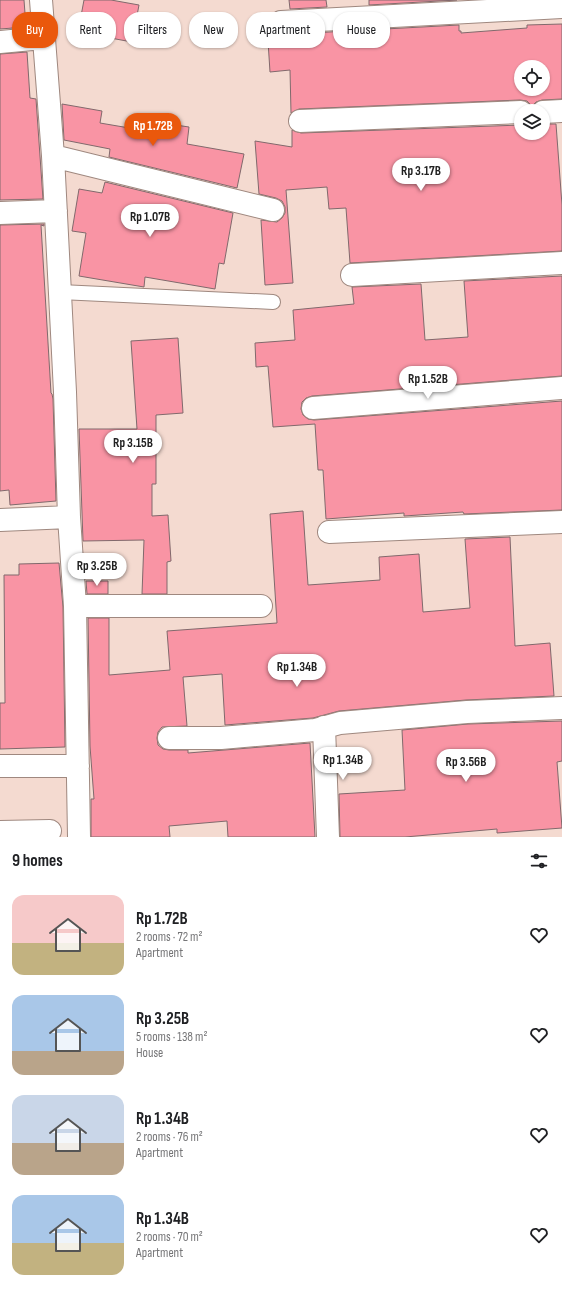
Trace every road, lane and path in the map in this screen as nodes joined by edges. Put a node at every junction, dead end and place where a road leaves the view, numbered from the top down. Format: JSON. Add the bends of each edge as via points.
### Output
{"nodes":[{"id":1,"x":40,"y":0,"type":"edge"},
{"id":2,"x":562,"y":7,"type":"edge"},
{"id":3,"x":41,"y":12,"type":"edge"},
{"id":4,"x":325,"y":20,"type":"edge"},
{"id":5,"x":12,"y":41,"type":"edge"},
{"id":6,"x":0,"y":42,"type":"edge"},
{"id":7,"x":44,"y":48,"type":"edge"},
{"id":8,"x":562,"y":111,"type":"edge"},
{"id":9,"x":514,"y":112,"type":"edge"},
{"id":10,"x":550,"y":112,"type":"edge"},
{"id":11,"x":300,"y":121,"type":"dead end"},
{"id":12,"x":53,"y":156,"type":"junction"},
{"id":13,"x":273,"y":210,"type":"dead end"},
{"id":14,"x":56,"y":211,"type":"junction"},
{"id":15,"x":0,"y":213,"type":"edge"},
{"id":16,"x":562,"y":263,"type":"edge"},
{"id":17,"x":352,"y":275,"type":"dead end"},
{"id":18,"x":60,"y":292,"type":"junction"},
{"id":19,"x":274,"y":302,"type":"dead end"},
{"id":20,"x":562,"y":388,"type":"edge"},
{"id":21,"x":313,"y":408,"type":"dead end"},
{"id":22,"x":69,"y":517,"type":"junction"},
{"id":23,"x":0,"y":520,"type":"edge"},
{"id":24,"x":562,"y":522,"type":"edge"},
{"id":25,"x":329,"y":532,"type":"dead end"},
{"id":26,"x":75,"y":606,"type":"junction"},
{"id":27,"x":261,"y":606,"type":"dead end"},
{"id":28,"x":562,"y":708,"type":"edge"},
{"id":29,"x":324,"y":727,"type":"junction"},
{"id":30,"x":169,"y":738,"type":"dead end"},
{"id":31,"x":0,"y":766,"type":"edge"},
{"id":32,"x":78,"y":766,"type":"junction"},
{"id":33,"x":50,"y":831,"type":"dead end"},
{"id":34,"x":0,"y":832,"type":"edge"},
{"id":35,"x":79,"y":837,"type":"edge"},
{"id":36,"x":328,"y":837,"type":"edge"}],
"edges":[{"from":1,"to":3,"type":"street"},
{"from":2,"to":4,"type":"street"},
{"from":5,"to":6,"type":"street"},
{"from":7,"to":12,"type":"street"},
{"from":8,"to":10,"type":"street"},
{"from":9,"to":11,"type":"street"},
{"from":12,"to":13,"type":"street"},
{"from":12,"to":14,"type":"street"},
{"from":14,"to":15,"type":"street"},
{"from":14,"to":18,"type":"street"},
{"from":16,"to":17,"type":"street"},
{"from":18,"to":19,"type":"lane"},
{"from":18,"to":22,"type":"street"},
{"from":20,"to":21,"type":"street"},
{"from":22,"to":23,"type":"street"},
{"from":22,"to":26,"type":"street"},
{"from":24,"to":25,"type":"street"},
{"from":26,"to":27,"type":"street"},
{"from":26,"to":32,"type":"street"},
{"from":28,"to":29,"type":"street","via":[[466,712],[340,723]]},
{"from":29,"to":30,"type":"street","via":[[315,730],[221,738]]},
{"from":29,"to":36,"type":"street"},
{"from":31,"to":32,"type":"street"},
{"from":32,"to":35,"type":"street"},
{"from":33,"to":34,"type":"street"}]}
